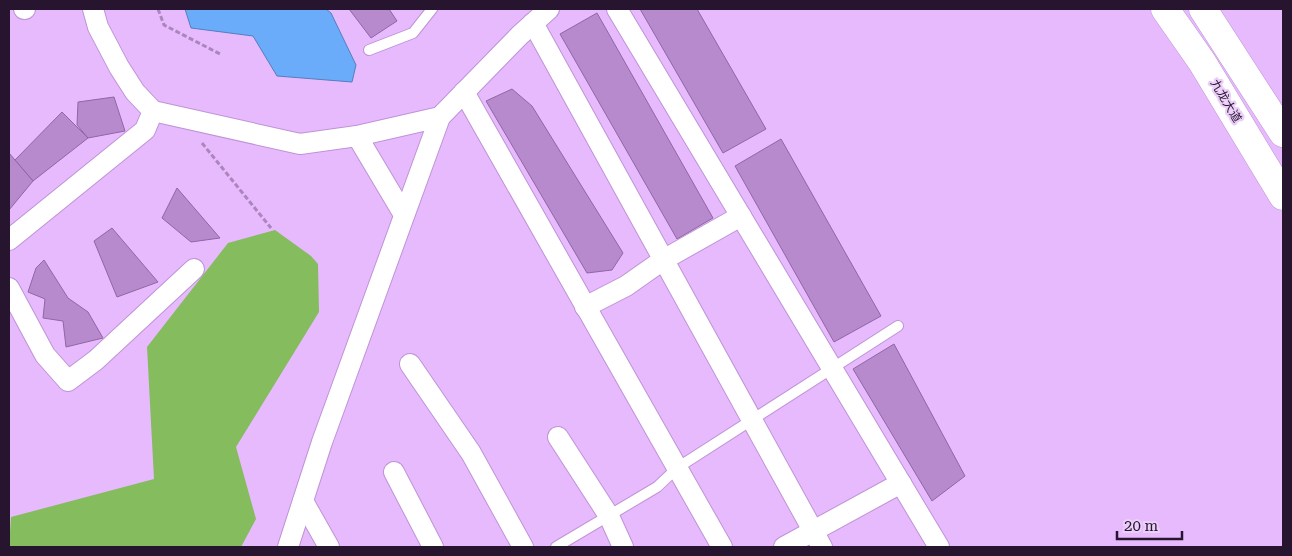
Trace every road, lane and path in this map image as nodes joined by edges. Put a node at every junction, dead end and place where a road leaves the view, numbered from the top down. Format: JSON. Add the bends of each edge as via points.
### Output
{"nodes":[{"id":1,"x":93,"y":9,"type":"edge"},
{"id":2,"x":158,"y":9,"type":"edge"},
{"id":3,"x":432,"y":9,"type":"edge"},
{"id":4,"x":550,"y":9,"type":"edge"},
{"id":5,"x":617,"y":9,"type":"edge"},
{"id":6,"x":1165,"y":9,"type":"edge"},
{"id":7,"x":1203,"y":9,"type":"edge"},
{"id":8,"x":533,"y":23,"type":"junction"},
{"id":9,"x":369,"y":50,"type":"dead end"},
{"id":10,"x":220,"y":54,"type":"dead end"},
{"id":11,"x":464,"y":92,"type":"junction"},
{"id":12,"x":153,"y":111,"type":"junction"},
{"id":13,"x":440,"y":117,"type":"junction"},
{"id":14,"x":182,"y":118,"type":"junction"},
{"id":15,"x":1283,"y":133,"type":"edge"},
{"id":16,"x":357,"y":136,"type":"junction"},
{"id":17,"x":1283,"y":196,"type":"edge"},
{"id":18,"x":404,"y":215,"type":"junction"},
{"id":19,"x":741,"y":216,"type":"junction"},
{"id":20,"x":271,"y":228,"type":"dead end"},
{"id":21,"x":9,"y":240,"type":"edge"},
{"id":22,"x":663,"y":260,"type":"junction"},
{"id":23,"x":194,"y":269,"type":"dead end"},
{"id":24,"x":9,"y":288,"type":"edge"},
{"id":25,"x":585,"y":307,"type":"junction"},
{"id":26,"x":898,"y":326,"type":"dead end"},
{"id":27,"x":410,"y":364,"type":"dead end"},
{"id":28,"x":833,"y":369,"type":"junction"},
{"id":29,"x":752,"y":420,"type":"junction"},
{"id":30,"x":558,"y":437,"type":"dead end"},
{"id":31,"x":677,"y":468,"type":"junction"},
{"id":32,"x":394,"y":472,"type":"dead end"},
{"id":33,"x":901,"y":483,"type":"junction"},
{"id":34,"x":303,"y":501,"type":"junction"},
{"id":35,"x":609,"y":516,"type":"junction"},
{"id":36,"x":817,"y":539,"type":"edge"},
{"id":37,"x":288,"y":547,"type":"edge"},
{"id":38,"x":328,"y":547,"type":"edge"},
{"id":39,"x":433,"y":547,"type":"edge"},
{"id":40,"x":524,"y":547,"type":"edge"},
{"id":41,"x":556,"y":547,"type":"edge"},
{"id":42,"x":623,"y":547,"type":"edge"},
{"id":43,"x":722,"y":547,"type":"edge"},
{"id":44,"x":784,"y":547,"type":"edge"},
{"id":45,"x":939,"y":547,"type":"edge"}],
"edges":[{"from":1,"to":12,"type":"street","via":[[98,27],[119,66],[135,92]]},
{"from":2,"to":10,"type":"path","via":[[164,25]]},
{"from":3,"to":9,"type":"lane","via":[[413,33]]},
{"from":4,"to":8,"type":"street"},
{"from":5,"to":19,"type":"street"},
{"from":6,"to":17,"type":"main road","name":"九龙大道","via":[[1202,62]]},
{"from":7,"to":15,"type":"main road"},
{"from":8,"to":11,"type":"street"},
{"from":8,"to":22,"type":"street"},
{"from":11,"to":13,"type":"street"},
{"from":11,"to":25,"type":"street"},
{"from":12,"to":14,"type":"street"},
{"from":12,"to":21,"type":"street","via":[[145,130]]},
{"from":13,"to":16,"type":"street"},
{"from":13,"to":18,"type":"street"},
{"from":14,"to":16,"type":"street","via":[[300,144]]},
{"from":14,"to":20,"type":"path"},
{"from":16,"to":18,"type":"street"},
{"from":18,"to":34,"type":"street"},
{"from":19,"to":22,"type":"street"},
{"from":19,"to":28,"type":"street"},
{"from":22,"to":25,"type":"street","via":[[626,286]]},
{"from":22,"to":29,"type":"street"},
{"from":23,"to":24,"type":"street","via":[[96,360],[68,381],[46,355]]},
{"from":25,"to":31,"type":"street"},
{"from":26,"to":28,"type":"lane"},
{"from":27,"to":40,"type":"street","via":[[472,453]]},
{"from":28,"to":29,"type":"lane"},
{"from":28,"to":33,"type":"street"},
{"from":29,"to":31,"type":"lane"},
{"from":29,"to":36,"type":"street"},
{"from":30,"to":35,"type":"street"},
{"from":31,"to":35,"type":"lane","via":[[657,487]]},
{"from":31,"to":43,"type":"street"},
{"from":32,"to":39,"type":"street"},
{"from":33,"to":36,"type":"street"},
{"from":33,"to":45,"type":"street"},
{"from":34,"to":37,"type":"street"},
{"from":34,"to":38,"type":"street"},
{"from":35,"to":41,"type":"lane"},
{"from":35,"to":42,"type":"street"},
{"from":36,"to":44,"type":"street"}]}
